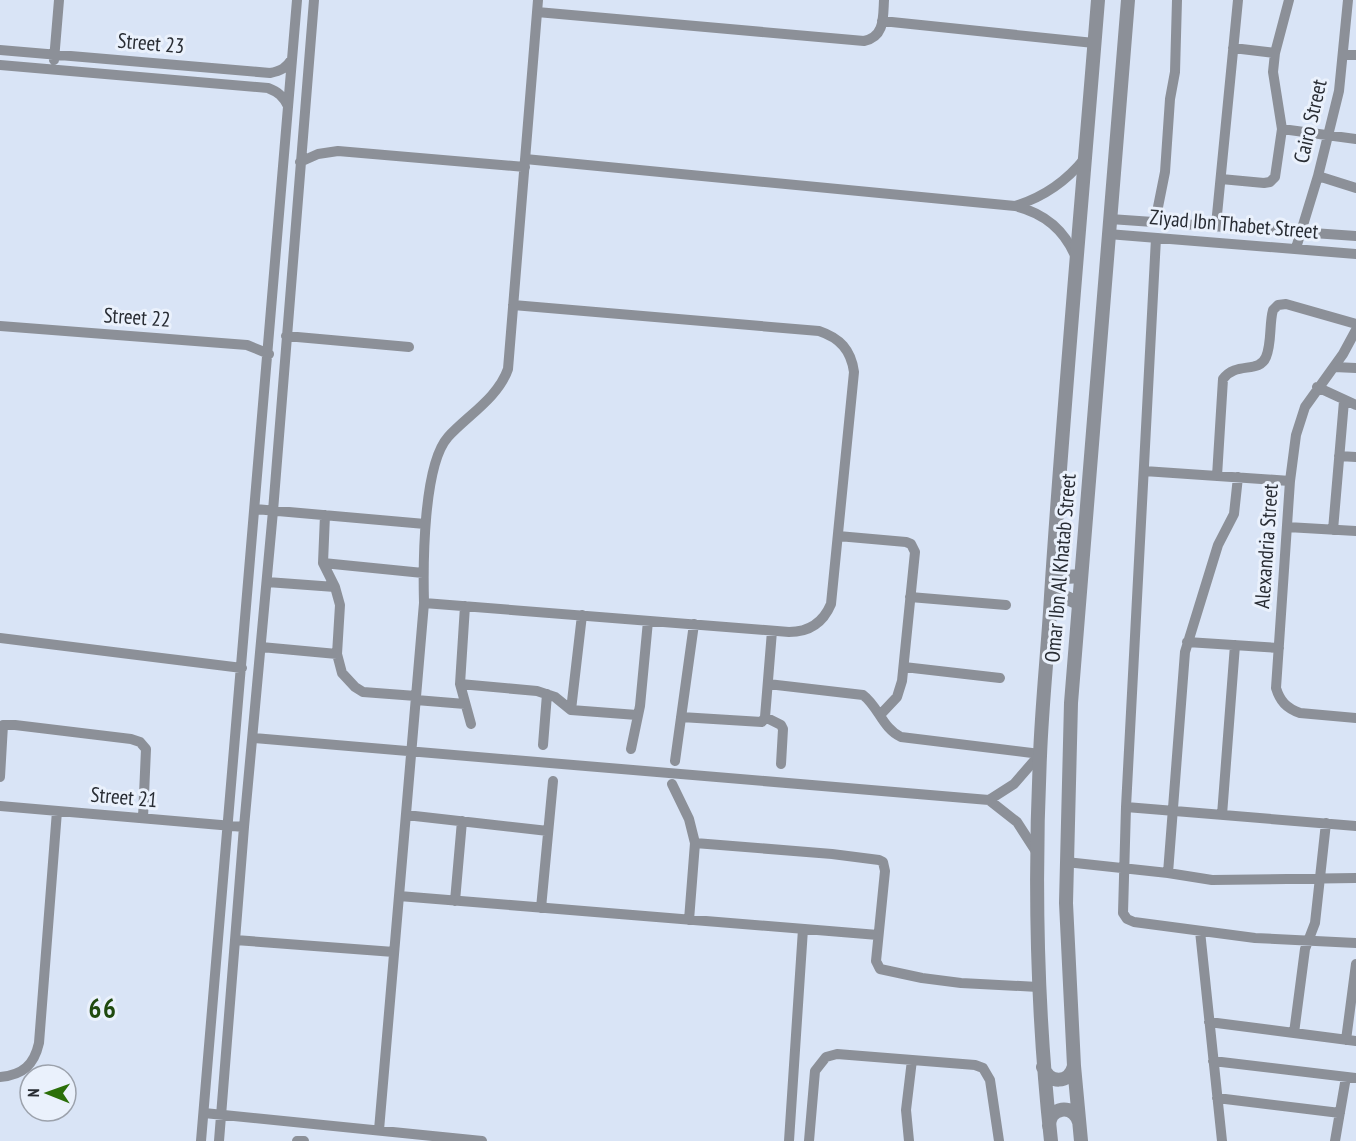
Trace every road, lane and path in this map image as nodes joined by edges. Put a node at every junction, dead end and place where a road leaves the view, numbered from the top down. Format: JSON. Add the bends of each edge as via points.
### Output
{"nodes":[{"id":1,"x":59,"y":0,"type":"edge"},
{"id":2,"x":297,"y":0,"type":"edge"},
{"id":3,"x":314,"y":0,"type":"edge"},
{"id":4,"x":538,"y":0,"type":"edge"},
{"id":5,"x":884,"y":0,"type":"edge"},
{"id":6,"x":1098,"y":0,"type":"edge"},
{"id":7,"x":1128,"y":0,"type":"edge"},
{"id":8,"x":1177,"y":0,"type":"edge"},
{"id":9,"x":1238,"y":0,"type":"edge"},
{"id":10,"x":1289,"y":0,"type":"edge"},
{"id":11,"x":1348,"y":0,"type":"edge"},
{"id":12,"x":537,"y":12,"type":"junction"},
{"id":13,"x":882,"y":21,"type":"junction"},
{"id":14,"x":1094,"y":43,"type":"junction"},
{"id":15,"x":1233,"y":48,"type":"junction"},
{"id":16,"x":0,"y":50,"type":"edge"},
{"id":17,"x":1275,"y":53,"type":"junction"},
{"id":18,"x":54,"y":55,"type":"junction"},
{"id":19,"x":1343,"y":55,"type":"junction"},
{"id":20,"x":1356,"y":55,"type":"edge"},
{"id":21,"x":292,"y":58,"type":"junction"},
{"id":22,"x":0,"y":65,"type":"edge"},
{"id":23,"x":53,"y":70,"type":"junction"},
{"id":24,"x":288,"y":106,"type":"junction"},
{"id":25,"x":1282,"y":129,"type":"junction"},
{"id":26,"x":1328,"y":135,"type":"junction"},
{"id":27,"x":1356,"y":139,"type":"edge"},
{"id":28,"x":1085,"y":158,"type":"junction"},
{"id":29,"x":300,"y":162,"type":"junction"},
{"id":30,"x":525,"y":163,"type":"junction"},
{"id":31,"x":1318,"y":176,"type":"junction"},
{"id":32,"x":1221,"y":179,"type":"junction"},
{"id":33,"x":1356,"y":188,"type":"edge"},
{"id":34,"x":1015,"y":206,"type":"junction"},
{"id":35,"x":1110,"y":219,"type":"junction"},
{"id":36,"x":1155,"y":222,"type":"junction"},
{"id":37,"x":1216,"y":225,"type":"junction"},
{"id":38,"x":1301,"y":232,"type":"junction"},
{"id":39,"x":1108,"y":234,"type":"junction"},
{"id":40,"x":1356,"y":236,"type":"edge"},
{"id":41,"x":1156,"y":237,"type":"junction"},
{"id":42,"x":1296,"y":248,"type":"junction"},
{"id":43,"x":1356,"y":254,"type":"edge"},
{"id":44,"x":1077,"y":261,"type":"junction"},
{"id":45,"x":274,"y":281,"type":"junction"},
{"id":46,"x":291,"y":282,"type":"junction"},
{"id":47,"x":513,"y":305,"type":"junction"},
{"id":48,"x":1356,"y":324,"type":"edge"},
{"id":49,"x":0,"y":326,"type":"edge"},
{"id":50,"x":1356,"y":330,"type":"edge"},
{"id":51,"x":286,"y":336,"type":"junction"},
{"id":52,"x":409,"y":347,"type":"dead end"},
{"id":53,"x":268,"y":354,"type":"junction"},
{"id":54,"x":1334,"y":367,"type":"junction"},
{"id":55,"x":1356,"y":369,"type":"edge"},
{"id":56,"x":1317,"y":387,"type":"junction"},
{"id":57,"x":1344,"y":400,"type":"junction"},
{"id":58,"x":1356,"y":405,"type":"edge"},
{"id":59,"x":1340,"y":456,"type":"junction"},
{"id":60,"x":1356,"y":457,"type":"edge"},
{"id":61,"x":1144,"y":471,"type":"junction"},
{"id":62,"x":1217,"y":476,"type":"junction"},
{"id":63,"x":1238,"y":477,"type":"junction"},
{"id":64,"x":1290,"y":481,"type":"junction"},
{"id":65,"x":255,"y":509,"type":"junction"},
{"id":66,"x":273,"y":511,"type":"junction"},
{"id":67,"x":325,"y":515,"type":"junction"},
{"id":68,"x":425,"y":524,"type":"junction"},
{"id":69,"x":1287,"y":527,"type":"junction"},
{"id":70,"x":1333,"y":530,"type":"junction"},
{"id":71,"x":1356,"y":531,"type":"edge"},
{"id":72,"x":838,"y":536,"type":"junction"},
{"id":73,"x":323,"y":563,"type":"junction"},
{"id":74,"x":1053,"y":572,"type":"junction"},
{"id":75,"x":423,"y":573,"type":"junction"},
{"id":76,"x":1080,"y":576,"type":"junction"},
{"id":77,"x":267,"y":582,"type":"junction"},
{"id":78,"x":335,"y":587,"type":"junction"},
{"id":79,"x":910,"y":597,"type":"junction"},
{"id":80,"x":1051,"y":599,"type":"junction"},
{"id":81,"x":424,"y":603,"type":"junction"},
{"id":82,"x":1078,"y":603,"type":"junction"},
{"id":83,"x":1006,"y":605,"type":"dead end"},
{"id":84,"x":465,"y":606,"type":"junction"},
{"id":85,"x":582,"y":615,"type":"junction"},
{"id":86,"x":648,"y":621,"type":"junction"},
{"id":87,"x":694,"y":624,"type":"junction"},
{"id":88,"x":772,"y":630,"type":"junction"},
{"id":89,"x":0,"y":638,"type":"edge"},
{"id":90,"x":1187,"y":642,"type":"junction"},
{"id":91,"x":1235,"y":645,"type":"junction"},
{"id":92,"x":261,"y":647,"type":"junction"},
{"id":93,"x":1279,"y":648,"type":"junction"},
{"id":94,"x":337,"y":654,"type":"junction"},
{"id":95,"x":904,"y":667,"type":"junction"},
{"id":96,"x":242,"y":668,"type":"junction"},
{"id":97,"x":1000,"y":678,"type":"dead end"},
{"id":98,"x":460,"y":684,"type":"junction"},
{"id":99,"x":768,"y":684,"type":"junction"},
{"id":100,"x":547,"y":694,"type":"junction"},
{"id":101,"x":416,"y":698,"type":"junction"},
{"id":102,"x":465,"y":704,"type":"junction"},
{"id":103,"x":571,"y":710,"type":"junction"},
{"id":104,"x":637,"y":715,"type":"junction"},
{"id":105,"x":880,"y":715,"type":"junction"},
{"id":106,"x":681,"y":717,"type":"junction"},
{"id":107,"x":765,"y":717,"type":"junction"},
{"id":108,"x":1356,"y":718,"type":"edge"},
{"id":109,"x":471,"y":724,"type":"dead end"},
{"id":110,"x":253,"y":738,"type":"junction"},
{"id":111,"x":543,"y":745,"type":"dead end"},
{"id":112,"x":631,"y":749,"type":"dead end"},
{"id":113,"x":411,"y":751,"type":"junction"},
{"id":114,"x":1040,"y":754,"type":"junction"},
{"id":115,"x":675,"y":761,"type":"dead end"},
{"id":116,"x":781,"y":764,"type":"dead end"},
{"id":117,"x":0,"y":777,"type":"edge"},
{"id":118,"x":553,"y":781,"type":"dead end"},
{"id":119,"x":672,"y":784,"type":"dead end"},
{"id":120,"x":989,"y":800,"type":"junction"},
{"id":121,"x":0,"y":806,"type":"edge"},
{"id":122,"x":1126,"y":807,"type":"junction"},
{"id":123,"x":57,"y":811,"type":"junction"},
{"id":124,"x":1173,"y":811,"type":"junction"},
{"id":125,"x":406,"y":815,"type":"junction"},
{"id":126,"x":1222,"y":815,"type":"junction"},
{"id":127,"x":143,"y":818,"type":"junction"},
{"id":128,"x":462,"y":821,"type":"junction"},
{"id":129,"x":1326,"y":823,"type":"junction"},
{"id":130,"x":229,"y":825,"type":"junction"},
{"id":131,"x":1356,"y":826,"type":"edge"},
{"id":132,"x":244,"y":827,"type":"junction"},
{"id":133,"x":548,"y":831,"type":"junction"},
{"id":134,"x":695,"y":843,"type":"junction"},
{"id":135,"x":1037,"y":852,"type":"junction"},
{"id":136,"x":1066,"y":862,"type":"junction"},
{"id":137,"x":1123,"y":868,"type":"junction"},
{"id":138,"x":1168,"y":873,"type":"junction"},
{"id":139,"x":1319,"y":878,"type":"junction"},
{"id":140,"x":1356,"y":878,"type":"edge"},
{"id":141,"x":399,"y":896,"type":"junction"},
{"id":142,"x":455,"y":901,"type":"junction"},
{"id":143,"x":541,"y":908,"type":"junction"},
{"id":144,"x":689,"y":920,"type":"junction"},
{"id":145,"x":803,"y":929,"type":"junction"},
{"id":146,"x":1200,"y":931,"type":"junction"},
{"id":147,"x":878,"y":935,"type":"junction"},
{"id":148,"x":1308,"y":939,"type":"junction"},
{"id":149,"x":235,"y":940,"type":"junction"},
{"id":150,"x":1356,"y":943,"type":"edge"},
{"id":151,"x":394,"y":952,"type":"junction"},
{"id":152,"x":1356,"y":964,"type":"edge"},
{"id":153,"x":1038,"y":987,"type":"junction"},
{"id":154,"x":1209,"y":1022,"type":"junction"},
{"id":155,"x":1294,"y":1033,"type":"junction"},
{"id":156,"x":1351,"y":1041,"type":"edge"},
{"id":157,"x":912,"y":1060,"type":"junction"},
{"id":158,"x":1213,"y":1061,"type":"junction"},
{"id":159,"x":1074,"y":1066,"type":"junction"},
{"id":160,"x":1043,"y":1067,"type":"junction"},
{"id":161,"x":0,"y":1077,"type":"edge"},
{"id":162,"x":1351,"y":1078,"type":"edge"},
{"id":163,"x":1217,"y":1098,"type":"junction"},
{"id":164,"x":204,"y":1113,"type":"junction"},
{"id":165,"x":1340,"y":1113,"type":"junction"},
{"id":166,"x":221,"y":1115,"type":"junction"},
{"id":167,"x":1079,"y":1124,"type":"junction"},
{"id":168,"x":379,"y":1130,"type":"junction"},
{"id":169,"x":1050,"y":1134,"type":"edge"},
{"id":170,"x":201,"y":1141,"type":"edge"},
{"id":171,"x":219,"y":1141,"type":"edge"},
{"id":172,"x":297,"y":1141,"type":"edge"},
{"id":173,"x":304,"y":1141,"type":"edge"},
{"id":174,"x":482,"y":1141,"type":"edge"},
{"id":175,"x":789,"y":1141,"type":"edge"},
{"id":176,"x":809,"y":1141,"type":"edge"},
{"id":177,"x":909,"y":1141,"type":"edge"},
{"id":178,"x":999,"y":1141,"type":"edge"},
{"id":179,"x":1081,"y":1141,"type":"edge"},
{"id":180,"x":1222,"y":1141,"type":"edge"},
{"id":181,"x":1335,"y":1141,"type":"edge"}],
"edges":[{"from":1,"to":18,"type":"street"},
{"from":2,"to":21,"type":"street"},
{"from":3,"to":29,"type":"street"},
{"from":4,"to":12,"type":"street"},
{"from":5,"to":13,"type":"street"},
{"from":6,"to":14,"type":"street","name":"Omar Ibn Al Khatab Street"},
{"from":7,"to":35,"type":"street","name":"Omar Ibn Al Khatab Street"},
{"from":8,"to":36,"type":"street","via":[[1175,72],[1165,172]]},
{"from":9,"to":15,"type":"street"},
{"from":10,"to":17,"type":"street"},
{"from":11,"to":19,"type":"street","name":"Cairo Street"},
{"from":12,"to":13,"type":"street","via":[[864,41],[875,38]]},
{"from":12,"to":30,"type":"street"},
{"from":13,"to":14,"type":"street"},
{"from":14,"to":28,"type":"street","name":"Omar Ibn Al Khatab Street"},
{"from":15,"to":17,"type":"street"},
{"from":15,"to":32,"type":"street"},
{"from":16,"to":18,"type":"street","name":"Street 23"},
{"from":17,"to":25,"type":"street","via":[[1273,72]]},
{"from":18,"to":21,"type":"street","name":"Street 23","via":[[270,73],[279,72]]},
{"from":18,"to":23,"type":"street"},
{"from":19,"to":20,"type":"street"},
{"from":19,"to":26,"type":"street","name":"Cairo Street"},
{"from":21,"to":24,"type":"street"},
{"from":22,"to":23,"type":"street","name":"Street 23"},
{"from":23,"to":24,"type":"street","name":"Street 23","via":[[268,88],[277,91]]},
{"from":24,"to":45,"type":"street"},
{"from":25,"to":26,"type":"street"},
{"from":25,"to":32,"type":"street","via":[[1277,171],[1270,182]]},
{"from":26,"to":27,"type":"street"},
{"from":26,"to":31,"type":"street","name":"Cairo Street"},
{"from":28,"to":34,"type":"street","via":[[1054,188]]},
{"from":28,"to":44,"type":"street","name":"Omar Ibn Al Khatab Street"},
{"from":29,"to":30,"type":"street","via":[[338,151]]},
{"from":29,"to":46,"type":"street"},
{"from":30,"to":34,"type":"street"},
{"from":30,"to":47,"type":"street"},
{"from":31,"to":33,"type":"street"},
{"from":31,"to":38,"type":"street","name":"Cairo Street"},
{"from":32,"to":37,"type":"street"},
{"from":34,"to":44,"type":"street","via":[[1036,213],[1057,228],[1066,237]]},
{"from":35,"to":36,"type":"street","name":"Ziyad Ibn Thabet Street"},
{"from":35,"to":39,"type":"street","name":"Omar Ibn Al Khatab Street"},
{"from":36,"to":37,"type":"street","name":"Ziyad Ibn Thabet Street"},
{"from":37,"to":38,"type":"street","name":"Ziyad Ibn Thabet Street"},
{"from":38,"to":40,"type":"street","name":"Ziyad Ibn Thabet Street"},
{"from":38,"to":42,"type":"street","name":"Cairo Street"},
{"from":39,"to":41,"type":"street","name":"Ziyad Ibn Thabet Street"},
{"from":39,"to":76,"type":"street","name":"Omar Ibn Al Khatab Street"},
{"from":41,"to":42,"type":"street","name":"Ziyad Ibn Thabet Street"},
{"from":41,"to":61,"type":"street"},
{"from":42,"to":43,"type":"street","name":"Ziyad Ibn Thabet Street"},
{"from":44,"to":74,"type":"street","name":"Omar Ibn Al Khatab Street"},
{"from":45,"to":46,"type":"street"},
{"from":45,"to":53,"type":"street"},
{"from":46,"to":51,"type":"street"},
{"from":47,"to":68,"type":"street","via":[[505,378],[439,450]]},
{"from":47,"to":72,"type":"street","via":[[819,331],[840,341],[848,350],[855,372]]},
{"from":48,"to":62,"type":"street","via":[[1286,304],[1272,310],[1263,362],[1256,367],[1236,368],[1223,379]]},
{"from":49,"to":53,"type":"street","name":"Street 22","via":[[247,345]]},
{"from":50,"to":54,"type":"street","name":"Alexandria Street"},
{"from":51,"to":52,"type":"street"},
{"from":51,"to":66,"type":"street"},
{"from":53,"to":65,"type":"street"},
{"from":54,"to":55,"type":"street"},
{"from":54,"to":56,"type":"street","name":"Alexandria Street"},
{"from":56,"to":57,"type":"street"},
{"from":56,"to":64,"type":"street","name":"Alexandria Street","via":[[1299,420]]},
{"from":57,"to":58,"type":"street"},
{"from":57,"to":59,"type":"street"},
{"from":59,"to":60,"type":"street"},
{"from":59,"to":70,"type":"street"},
{"from":61,"to":62,"type":"street"},
{"from":61,"to":122,"type":"street"},
{"from":62,"to":63,"type":"street"},
{"from":63,"to":64,"type":"street"},
{"from":63,"to":90,"type":"street","via":[[1234,514],[1218,545]]},
{"from":64,"to":69,"type":"street","name":"Alexandria Street"},
{"from":65,"to":66,"type":"street"},
{"from":65,"to":96,"type":"street"},
{"from":66,"to":67,"type":"street"},
{"from":66,"to":77,"type":"street"},
{"from":67,"to":68,"type":"street"},
{"from":67,"to":73,"type":"street"},
{"from":68,"to":75,"type":"street"},
{"from":69,"to":70,"type":"street"},
{"from":69,"to":93,"type":"street","name":"Alexandria Street"},
{"from":70,"to":71,"type":"street"},
{"from":72,"to":79,"type":"street","via":[[911,544],[915,552]]},
{"from":72,"to":88,"type":"street","via":[[831,604],[822,620],[798,632]]},
{"from":73,"to":75,"type":"street"},
{"from":73,"to":78,"type":"street"},
{"from":74,"to":76,"type":"street","via":[[1066,577]]},
{"from":74,"to":80,"type":"street","name":"Omar Ibn Al Khatab Street"},
{"from":75,"to":81,"type":"street"},
{"from":76,"to":82,"type":"street","name":"Omar Ibn Al Khatab Street"},
{"from":77,"to":78,"type":"street"},
{"from":77,"to":92,"type":"street"},
{"from":78,"to":94,"type":"street","via":[[340,605]]},
{"from":79,"to":83,"type":"street"},
{"from":79,"to":95,"type":"street"},
{"from":80,"to":82,"type":"street","via":[[1065,597]]},
{"from":80,"to":114,"type":"street","name":"Omar Ibn Al Khatab Street"},
{"from":81,"to":84,"type":"street"},
{"from":81,"to":101,"type":"street"},
{"from":82,"to":136,"type":"street","name":"Omar Ibn Al Khatab Street"},
{"from":84,"to":85,"type":"street"},
{"from":84,"to":98,"type":"street"},
{"from":85,"to":86,"type":"street"},
{"from":85,"to":103,"type":"street"},
{"from":86,"to":87,"type":"street"},
{"from":86,"to":104,"type":"street"},
{"from":87,"to":88,"type":"street"},
{"from":87,"to":106,"type":"street"},
{"from":88,"to":99,"type":"street"},
{"from":89,"to":96,"type":"street"},
{"from":90,"to":91,"type":"street"},
{"from":90,"to":124,"type":"street"},
{"from":91,"to":93,"type":"street"},
{"from":91,"to":126,"type":"street"},
{"from":92,"to":94,"type":"street"},
{"from":92,"to":110,"type":"street"},
{"from":93,"to":108,"type":"street","name":"Alexandria Street","via":[[1276,688],[1284,704],[1300,713]]},
{"from":94,"to":101,"type":"street","via":[[342,673],[363,692]]},
{"from":95,"to":97,"type":"street"},
{"from":95,"to":105,"type":"street","via":[[899,692]]},
{"from":96,"to":130,"type":"street"},
{"from":98,"to":100,"type":"street"},
{"from":98,"to":102,"type":"street"},
{"from":99,"to":105,"type":"street","via":[[859,693]]},
{"from":99,"to":107,"type":"street"},
{"from":100,"to":103,"type":"street"},
{"from":100,"to":111,"type":"street"},
{"from":101,"to":102,"type":"street"},
{"from":101,"to":113,"type":"street"},
{"from":102,"to":109,"type":"street"},
{"from":103,"to":104,"type":"street"},
{"from":104,"to":112,"type":"street"},
{"from":105,"to":114,"type":"street","via":[[901,737]]},
{"from":106,"to":107,"type":"street","via":[[758,723]]},
{"from":106,"to":115,"type":"street"},
{"from":107,"to":116,"type":"street","via":[[783,729]]},
{"from":110,"to":113,"type":"street"},
{"from":110,"to":132,"type":"street"},
{"from":113,"to":120,"type":"street"},
{"from":113,"to":125,"type":"street"},
{"from":114,"to":120,"type":"street","via":[[1021,777]]},
{"from":114,"to":135,"type":"street","name":"Omar Ibn Al Khatab Street"},
{"from":117,"to":127,"type":"street","via":[[3,725],[131,739],[146,749]]},
{"from":118,"to":133,"type":"street"},
{"from":119,"to":134,"type":"street","via":[[689,819]]},
{"from":120,"to":135,"type":"street","via":[[1017,822]]},
{"from":121,"to":123,"type":"street","name":"Street 21"},
{"from":122,"to":124,"type":"street"},
{"from":122,"to":137,"type":"street"},
{"from":123,"to":127,"type":"street","name":"Street 21"},
{"from":123,"to":161,"type":"street","via":[[39,1043],[28,1068],[14,1076]]},
{"from":124,"to":126,"type":"street"},
{"from":124,"to":138,"type":"street"},
{"from":125,"to":128,"type":"street"},
{"from":125,"to":141,"type":"street"},
{"from":126,"to":129,"type":"street"},
{"from":127,"to":130,"type":"street","name":"Street 21"},
{"from":128,"to":133,"type":"street"},
{"from":128,"to":142,"type":"street"},
{"from":129,"to":131,"type":"street"},
{"from":129,"to":139,"type":"street"},
{"from":130,"to":132,"type":"street","name":"Street 21"},
{"from":130,"to":164,"type":"street"},
{"from":132,"to":149,"type":"street"},
{"from":133,"to":143,"type":"street"},
{"from":134,"to":144,"type":"street"},
{"from":134,"to":147,"type":"street","via":[[879,860],[885,871]]},
{"from":135,"to":153,"type":"street","name":"Omar Ibn Al Khatab Street"},
{"from":136,"to":137,"type":"street"},
{"from":136,"to":159,"type":"street","name":"Omar Ibn Al Khatab Street"},
{"from":137,"to":138,"type":"street"},
{"from":137,"to":146,"type":"street","via":[[1122,906],[1127,919]]},
{"from":138,"to":139,"type":"street","via":[[1234,881]]},
{"from":139,"to":140,"type":"street"},
{"from":139,"to":148,"type":"street","via":[[1315,923]]},
{"from":141,"to":142,"type":"street"},
{"from":141,"to":151,"type":"street"},
{"from":142,"to":143,"type":"street"},
{"from":143,"to":144,"type":"street"},
{"from":144,"to":145,"type":"street"},
{"from":145,"to":147,"type":"street"},
{"from":145,"to":175,"type":"street"},
{"from":146,"to":148,"type":"street","via":[[1266,939]]},
{"from":146,"to":154,"type":"street"},
{"from":147,"to":153,"type":"street","via":[[876,961],[880,969],[961,983]]},
{"from":148,"to":150,"type":"street"},
{"from":148,"to":155,"type":"street"},
{"from":149,"to":151,"type":"street"},
{"from":149,"to":166,"type":"street"},
{"from":151,"to":168,"type":"street"},
{"from":152,"to":156,"type":"street"},
{"from":153,"to":160,"type":"street","name":"Omar Ibn Al Khatab Street"},
{"from":154,"to":155,"type":"street"},
{"from":154,"to":158,"type":"street"},
{"from":155,"to":156,"type":"street"},
{"from":157,"to":176,"type":"street","via":[[837,1054],[826,1057],[813,1076]]},
{"from":157,"to":177,"type":"street","via":[[906,1110]]},
{"from":157,"to":178,"type":"street","via":[[983,1068],[990,1080]]},
{"from":158,"to":162,"type":"street"},
{"from":158,"to":163,"type":"street"},
{"from":159,"to":160,"type":"street","via":[[1066,1078],[1056,1080]]},
{"from":159,"to":167,"type":"street","name":"Omar Ibn Al Khatab Street"},
{"from":160,"to":169,"type":"street","name":"Omar Ibn Al Khatab Street"},
{"from":162,"to":165,"type":"street"},
{"from":163,"to":165,"type":"street"},
{"from":163,"to":180,"type":"street"},
{"from":164,"to":166,"type":"street"},
{"from":164,"to":170,"type":"street"},
{"from":165,"to":181,"type":"street"},
{"from":166,"to":168,"type":"street"},
{"from":166,"to":171,"type":"street"},
{"from":167,"to":169,"type":"street","via":[[1072,1111],[1058,1110],[1049,1120]]},
{"from":167,"to":179,"type":"street","name":"Omar Ibn Al Khatab Street"},
{"from":168,"to":174,"type":"street"},
{"from":172,"to":173,"type":"street"}]}
